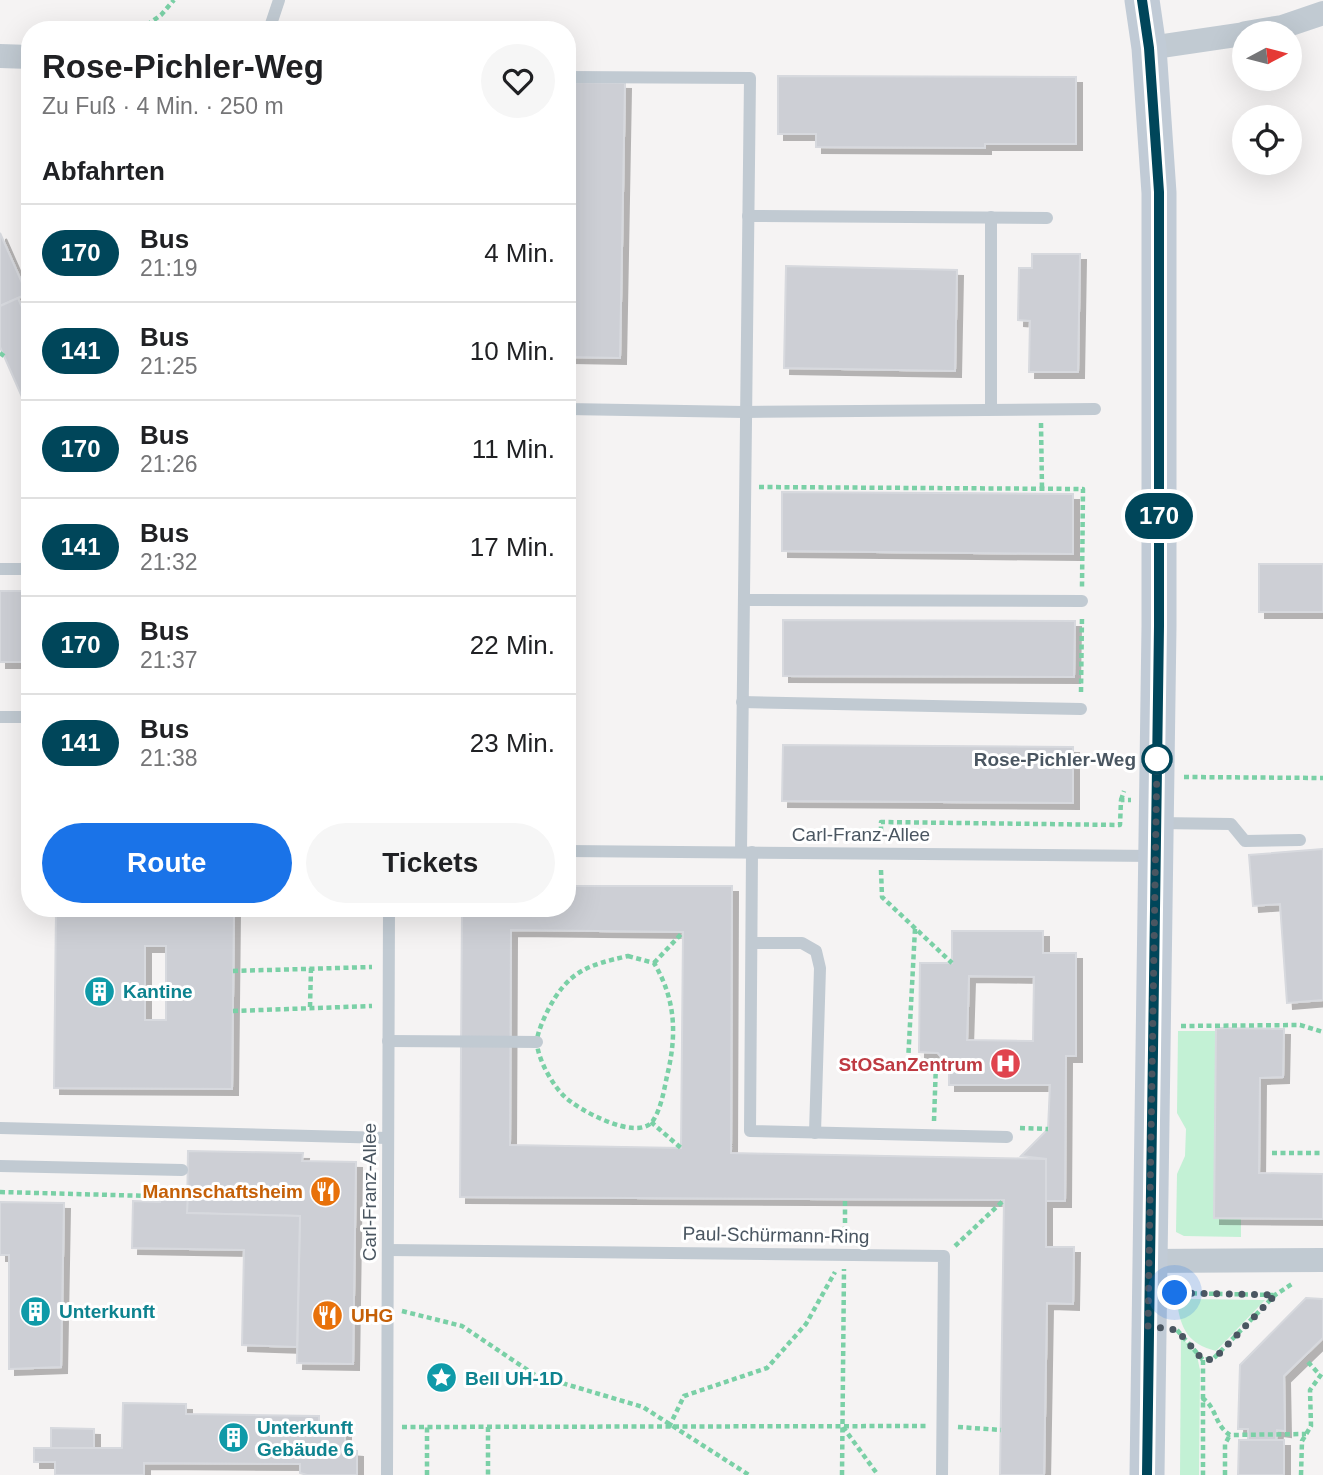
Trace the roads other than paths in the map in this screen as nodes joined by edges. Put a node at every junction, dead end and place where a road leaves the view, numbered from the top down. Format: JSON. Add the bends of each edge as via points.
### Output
{"nodes":[{"id":1,"x":279,"y":0,"type":"edge"},
{"id":2,"x":1142,"y":0,"type":"edge"},
{"id":3,"x":1323,"y":13,"type":"edge"},
{"id":4,"x":271,"y":21,"type":"edge"},
{"id":5,"x":1300,"y":21,"type":"edge"},
{"id":6,"x":1232,"y":35,"type":"edge"},
{"id":7,"x":1149,"y":48,"type":"junction"},
{"id":8,"x":0,"y":56,"type":"edge"},
{"id":9,"x":21,"y":57,"type":"edge"},
{"id":10,"x":576,"y":77,"type":"edge"},
{"id":11,"x":748,"y":216,"type":"junction"},
{"id":12,"x":991,"y":217,"type":"junction"},
{"id":13,"x":1046,"y":218,"type":"dead end"},
{"id":14,"x":576,"y":409,"type":"edge"},
{"id":15,"x":991,"y":409,"type":"junction"},
{"id":16,"x":1094,"y":409,"type":"dead end"},
{"id":17,"x":744,"y":412,"type":"junction"},
{"id":18,"x":0,"y":569,"type":"edge"},
{"id":19,"x":21,"y":569,"type":"edge"},
{"id":20,"x":744,"y":600,"type":"junction"},
{"id":21,"x":1082,"y":601,"type":"road end"},
{"id":22,"x":742,"y":702,"type":"junction"},
{"id":23,"x":1081,"y":709,"type":"road end"},
{"id":24,"x":0,"y":717,"type":"edge"},
{"id":25,"x":21,"y":717,"type":"edge"},
{"id":26,"x":1155,"y":839,"type":"junction"},
{"id":27,"x":1300,"y":840,"type":"dead end"},
{"id":28,"x":576,"y":851,"type":"edge"},
{"id":29,"x":747,"y":852,"type":"junction"},
{"id":30,"x":389,"y":917,"type":"edge"},
{"id":31,"x":752,"y":943,"type":"junction"},
{"id":32,"x":388,"y":1041,"type":"junction"},
{"id":33,"x":537,"y":1042,"type":"road end"},
{"id":34,"x":903,"y":1120,"type":"dead end"},
{"id":35,"x":0,"y":1128,"type":"edge"},
{"id":36,"x":815,"y":1133,"type":"junction"},
{"id":37,"x":1009,"y":1133,"type":"road end"},
{"id":38,"x":903,"y":1135,"type":"junction"},
{"id":39,"x":388,"y":1138,"type":"junction"},
{"id":40,"x":0,"y":1166,"type":"edge"},
{"id":41,"x":181,"y":1170,"type":"dead end"},
{"id":42,"x":388,"y":1250,"type":"junction"},
{"id":43,"x":1323,"y":1260,"type":"edge"},
{"id":44,"x":1149,"y":1261,"type":"junction"},
{"id":45,"x":387,"y":1475,"type":"edge"},
{"id":46,"x":942,"y":1475,"type":"edge"},
{"id":47,"x":1147,"y":1475,"type":"edge"}],
"edges":[{"from":1,"to":4,"type":"lane"},
{"from":2,"to":7,"type":"main road"},
{"from":3,"to":5,"type":"street"},
{"from":6,"to":7,"type":"street"},
{"from":7,"to":26,"type":"main road","via":[[1159,192]]},
{"from":8,"to":9,"type":"street"},
{"from":10,"to":11,"type":"lane","via":[[750,78]]},
{"from":11,"to":12,"type":"lane"},
{"from":11,"to":17,"type":"lane"},
{"from":12,"to":13,"type":"lane"},
{"from":12,"to":15,"type":"lane"},
{"from":14,"to":17,"type":"lane"},
{"from":15,"to":16,"type":"lane"},
{"from":15,"to":17,"type":"lane"},
{"from":17,"to":20,"type":"lane"},
{"from":18,"to":19,"type":"lane"},
{"from":20,"to":21,"type":"lane"},
{"from":20,"to":22,"type":"lane"},
{"from":22,"to":23,"type":"lane"},
{"from":22,"to":29,"type":"lane"},
{"from":24,"to":25,"type":"lane"},
{"from":26,"to":27,"type":"lane","name":"Carl-Franz-Allee","via":[[1231,824],[1245,841]]},
{"from":26,"to":29,"type":"lane","name":"Carl-Franz-Allee"},
{"from":26,"to":44,"type":"main road"},
{"from":28,"to":29,"type":"lane","name":"Carl-Franz-Allee"},
{"from":29,"to":31,"type":"lane"},
{"from":30,"to":32,"type":"lane","name":"Carl-Franz-Allee"},
{"from":31,"to":36,"type":"lane","via":[[802,943],[816,951],[820,968]]},
{"from":31,"to":36,"type":"lane","via":[[750,1131]]},
{"from":32,"to":33,"type":"lane"},
{"from":32,"to":39,"type":"lane","name":"Carl-Franz-Allee"},
{"from":34,"to":38,"type":"lane"},
{"from":35,"to":39,"type":"lane"},
{"from":36,"to":38,"type":"lane"},
{"from":37,"to":38,"type":"lane"},
{"from":39,"to":42,"type":"lane","name":"Carl-Franz-Allee"},
{"from":40,"to":41,"type":"lane"},
{"from":42,"to":45,"type":"lane","name":"Carl-Franz-Allee"},
{"from":42,"to":46,"type":"lane","name":"Paul-Schürmann-Ring","via":[[944,1256]]},
{"from":43,"to":44,"type":"street"},
{"from":44,"to":47,"type":"main road"}]}
